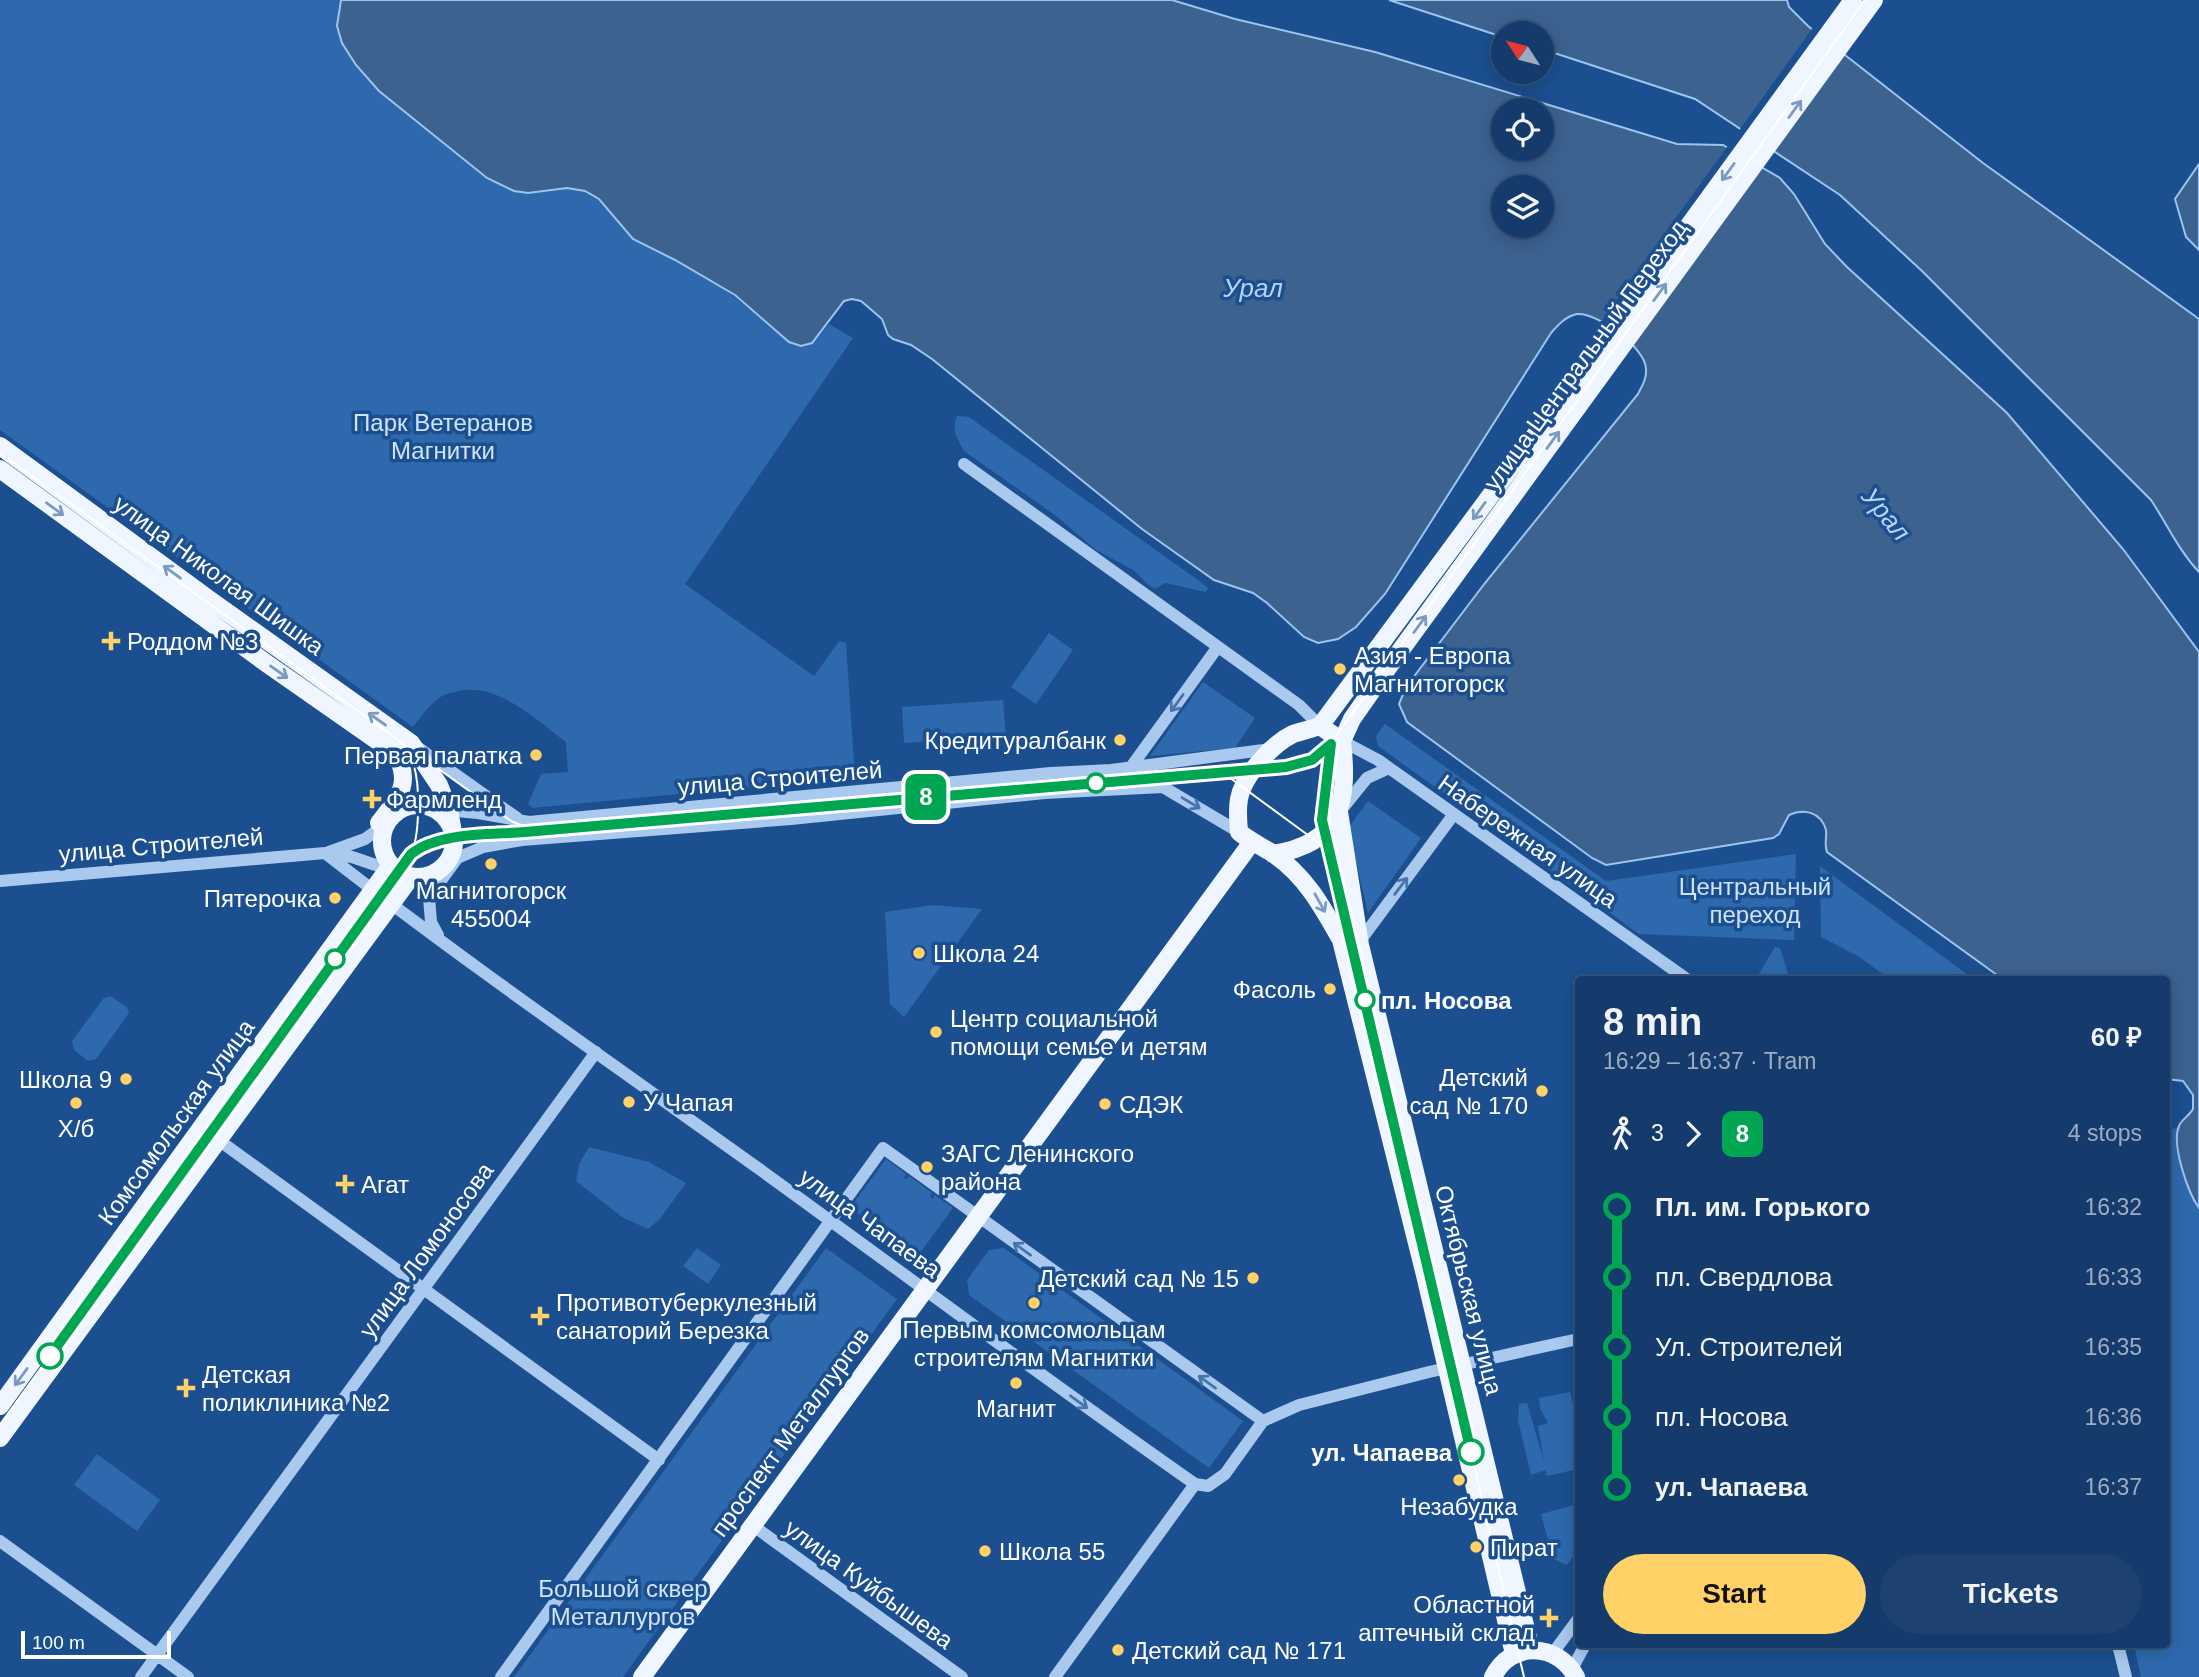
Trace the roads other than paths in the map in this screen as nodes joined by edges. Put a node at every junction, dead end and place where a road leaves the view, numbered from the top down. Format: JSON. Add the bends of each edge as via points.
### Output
{"nodes":[{"id":1,"x":1853,"y":0,"type":"edge"},
{"id":2,"x":1874,"y":0,"type":"edge"},
{"id":3,"x":1847,"y":23,"type":"junction"},
{"id":4,"x":1614,"y":343,"type":"junction"},
{"id":5,"x":0,"y":446,"type":"edge"},
{"id":6,"x":964,"y":464,"type":"dead end"},
{"id":7,"x":0,"y":469,"type":"edge"},
{"id":8,"x":93,"y":526,"type":"junction"},
{"id":9,"x":204,"y":607,"type":"junction"},
{"id":10,"x":1217,"y":648,"type":"junction"},
{"id":11,"x":1320,"y":726,"type":"junction"},
{"id":12,"x":1342,"y":741,"type":"junction"},
{"id":13,"x":411,"y":743,"type":"junction"},
{"id":14,"x":1271,"y":749,"type":"junction"},
{"id":15,"x":1131,"y":767,"type":"junction"},
{"id":16,"x":1389,"y":768,"type":"junction"},
{"id":17,"x":1133,"y":788,"type":"junction"},
{"id":18,"x":442,"y":810,"type":"junction"},
{"id":19,"x":1339,"y":812,"type":"junction"},
{"id":20,"x":1454,"y":814,"type":"junction"},
{"id":21,"x":388,"y":820,"type":"junction"},
{"id":22,"x":523,"y":822,"type":"junction"},
{"id":23,"x":1245,"y":837,"type":"junction"},
{"id":24,"x":325,"y":853,"type":"junction"},
{"id":25,"x":1273,"y":854,"type":"junction"},
{"id":26,"x":450,"y":862,"type":"junction"},
{"id":27,"x":399,"y":871,"type":"junction"},
{"id":28,"x":0,"y":881,"type":"edge"},
{"id":29,"x":373,"y":890,"type":"junction"},
{"id":30,"x":429,"y":897,"type":"junction"},
{"id":31,"x":391,"y":904,"type":"junction"},
{"id":32,"x":440,"y":939,"type":"junction"},
{"id":33,"x":1360,"y":941,"type":"junction"},
{"id":34,"x":1682,"y":976,"type":"edge"},
{"id":35,"x":596,"y":1052,"type":"junction"},
{"id":36,"x":202,"y":1128,"type":"junction"},
{"id":37,"x":219,"y":1140,"type":"junction"},
{"id":38,"x":978,"y":1217,"type":"junction"},
{"id":39,"x":831,"y":1220,"type":"junction"},
{"id":40,"x":423,"y":1289,"type":"junction"},
{"id":41,"x":925,"y":1289,"type":"junction"},
{"id":42,"x":1575,"y":1340,"type":"edge"},
{"id":43,"x":1454,"y":1366,"type":"junction"},
{"id":44,"x":0,"y":1406,"type":"edge"},
{"id":45,"x":1263,"y":1421,"type":"junction"},
{"id":46,"x":0,"y":1438,"type":"edge"},
{"id":47,"x":659,"y":1460,"type":"junction"},
{"id":48,"x":1195,"y":1483,"type":"junction"},
{"id":49,"x":752,"y":1525,"type":"junction"},
{"id":50,"x":0,"y":1541,"type":"edge"},
{"id":51,"x":1575,"y":1623,"type":"edge"},
{"id":52,"x":1584,"y":1648,"type":"edge"},
{"id":53,"x":2120,"y":1648,"type":"edge"},
{"id":54,"x":1522,"y":1652,"type":"junction"},
{"id":55,"x":1553,"y":1653,"type":"junction"},
{"id":56,"x":157,"y":1655,"type":"junction"},
{"id":57,"x":1574,"y":1673,"type":"edge"},
{"id":58,"x":141,"y":1677,"type":"edge"},
{"id":59,"x":188,"y":1677,"type":"edge"},
{"id":60,"x":501,"y":1677,"type":"edge"},
{"id":61,"x":642,"y":1677,"type":"edge"},
{"id":62,"x":962,"y":1677,"type":"edge"},
{"id":63,"x":1055,"y":1677,"type":"edge"},
{"id":64,"x":1493,"y":1677,"type":"edge"},
{"id":65,"x":2126,"y":1677,"type":"edge"}],
"edges":[{"from":1,"to":3,"type":"main road","name":"улица Центральный Переход"},
{"from":2,"to":3,"type":"main road","name":"улица Центральный Переход"},
{"from":3,"to":4,"type":"main road","name":"улица Центральный Переход"},
{"from":4,"to":11,"type":"main road","name":"улица Центральный Переход","one_way":true},
{"from":12,"to":4,"type":"main road","name":"улица Центральный Переход","one_way":true,"via":[[1352,719]]},
{"from":5,"to":8,"type":"main road","name":"улица Николая Шишка"},
{"from":6,"to":10,"type":"street"},
{"from":7,"to":8,"type":"main road","name":"улица Николая Шишка","one_way":true},
{"from":8,"to":9,"type":"main road","name":"улица Николая Шишка"},
{"from":13,"to":9,"type":"main road","name":"улица Николая Шишка","one_way":true},
{"from":9,"to":21,"type":"main road","name":"улица Николая Шишка","one_way":true,"via":[[395,753],[404,774],[403,789]]},
{"from":10,"to":11,"type":"street","via":[[1299,705]]},
{"from":10,"to":15,"type":"street","one_way":true},
{"from":11,"to":12,"type":"main road"},
{"from":11,"to":14,"type":"main road","via":[[1293,734]]},
{"from":12,"to":16,"type":"street","name":"Набережная улица"},
{"from":12,"to":19,"type":"main road","via":[[1345,773]]},
{"from":13,"to":18,"type":"main road","name":"улица Николая Шишка","via":[[432,771]]},
{"from":13,"to":22,"type":"street","name":"улица Николая Шишка"},
{"from":14,"to":15,"type":"street","name":"улица Строителей"},
{"from":14,"to":23,"type":"main road","via":[[1239,796],[1237,813]]},
{"from":15,"to":17,"type":"street"},
{"from":15,"to":22,"type":"street","name":"улица Строителей"},
{"from":16,"to":19,"type":"street","via":[[1367,778]]},
{"from":16,"to":20,"type":"street","name":"Набережная улица"},
{"from":17,"to":23,"type":"street","name":"улица Строителей","one_way":true,"via":[[1163,787]]},
{"from":17,"to":26,"type":"street","name":"улица Строителей","via":[[522,840],[483,847]]},
{"from":18,"to":21,"type":"main road","via":[[414,806]]},
{"from":18,"to":22,"type":"street","name":"улица Строителей"},
{"from":18,"to":26,"type":"main road","via":[[453,832]]},
{"from":19,"to":25,"type":"main road","via":[[1313,842]]},
{"from":19,"to":33,"type":"main road","name":"Октябрьская улица"},
{"from":33,"to":20,"type":"street","one_way":true},
{"from":20,"to":34,"type":"street","name":"Набережная улица"},
{"from":21,"to":24,"type":"street","name":"улица Строителей","via":[[369,834]]},
{"from":21,"to":27,"type":"main road","via":[[383,845]]},
{"from":23,"to":25,"type":"main road"},
{"from":23,"to":38,"type":"main road","name":"проспект Металлургов"},
{"from":24,"to":27,"type":"street","name":"улица Строителей"},
{"from":24,"to":28,"type":"street","name":"улица Строителей"},
{"from":24,"to":29,"type":"street","name":"улица Чапаева"},
{"from":25,"to":43,"type":"main road","name":"Октябрьская улица","one_way":true,"via":[[1314,892],[1341,940]]},
{"from":26,"to":27,"type":"main road","via":[[425,877]]},
{"from":26,"to":30,"type":"street"},
{"from":26,"to":30,"type":"street"},
{"from":27,"to":29,"type":"main road","name":"Комсомольская улица"},
{"from":27,"to":31,"type":"main road","name":"Комсомольская улица"},
{"from":29,"to":31,"type":"street","name":"улица Чапаева"},
{"from":29,"to":36,"type":"main road","name":"Комсомольская улица"},
{"from":30,"to":32,"type":"street","via":[[431,922]]},
{"from":31,"to":32,"type":"street","name":"улица Чапаева"},
{"from":31,"to":37,"type":"main road","name":"Комсомольская улица"},
{"from":32,"to":35,"type":"street","name":"улица Чапаева"},
{"from":33,"to":43,"type":"main road","name":"Октябрьская улица"},
{"from":35,"to":39,"type":"street","name":"улица Чапаева"},
{"from":35,"to":40,"type":"street","name":"улица Ломоносова"},
{"from":36,"to":37,"type":"street"},
{"from":36,"to":44,"type":"main road","name":"Комсомольская улица","one_way":true},
{"from":37,"to":40,"type":"street"},
{"from":37,"to":46,"type":"main road","name":"Комсомольская улица"},
{"from":38,"to":39,"type":"street","via":[[883,1148]]},
{"from":38,"to":41,"type":"main road","name":"проспект Металлургов"},
{"from":45,"to":38,"type":"street","one_way":true},
{"from":39,"to":41,"type":"street","name":"улица Чапаева"},
{"from":39,"to":47,"type":"street"},
{"from":40,"to":47,"type":"street"},
{"from":40,"to":56,"type":"street","name":"улица Ломоносова"},
{"from":41,"to":48,"type":"street","name":"улица Чапаева","one_way":true},
{"from":41,"to":49,"type":"main road","name":"проспект Металлургов"},
{"from":42,"to":43,"type":"street"},
{"from":43,"to":45,"type":"street","via":[[1299,1405]]},
{"from":43,"to":54,"type":"main road","name":"Октябрьская улица"},
{"from":45,"to":48,"type":"street","via":[[1225,1474],[1208,1486]]},
{"from":47,"to":60,"type":"street"},
{"from":48,"to":63,"type":"street"},
{"from":49,"to":61,"type":"main road","name":"проспект Металлургов"},
{"from":49,"to":62,"type":"street","name":"улица Куйбышева"},
{"from":50,"to":56,"type":"street"},
{"from":51,"to":55,"type":"street"},
{"from":52,"to":57,"type":"street"},
{"from":53,"to":65,"type":"street"},
{"from":54,"to":55,"type":"main road"},
{"from":54,"to":64,"type":"main road","via":[[1498,1667]]},
{"from":55,"to":57,"type":"main road"},
{"from":56,"to":58,"type":"street","name":"улица Ломоносова"},
{"from":56,"to":59,"type":"street"}]}
